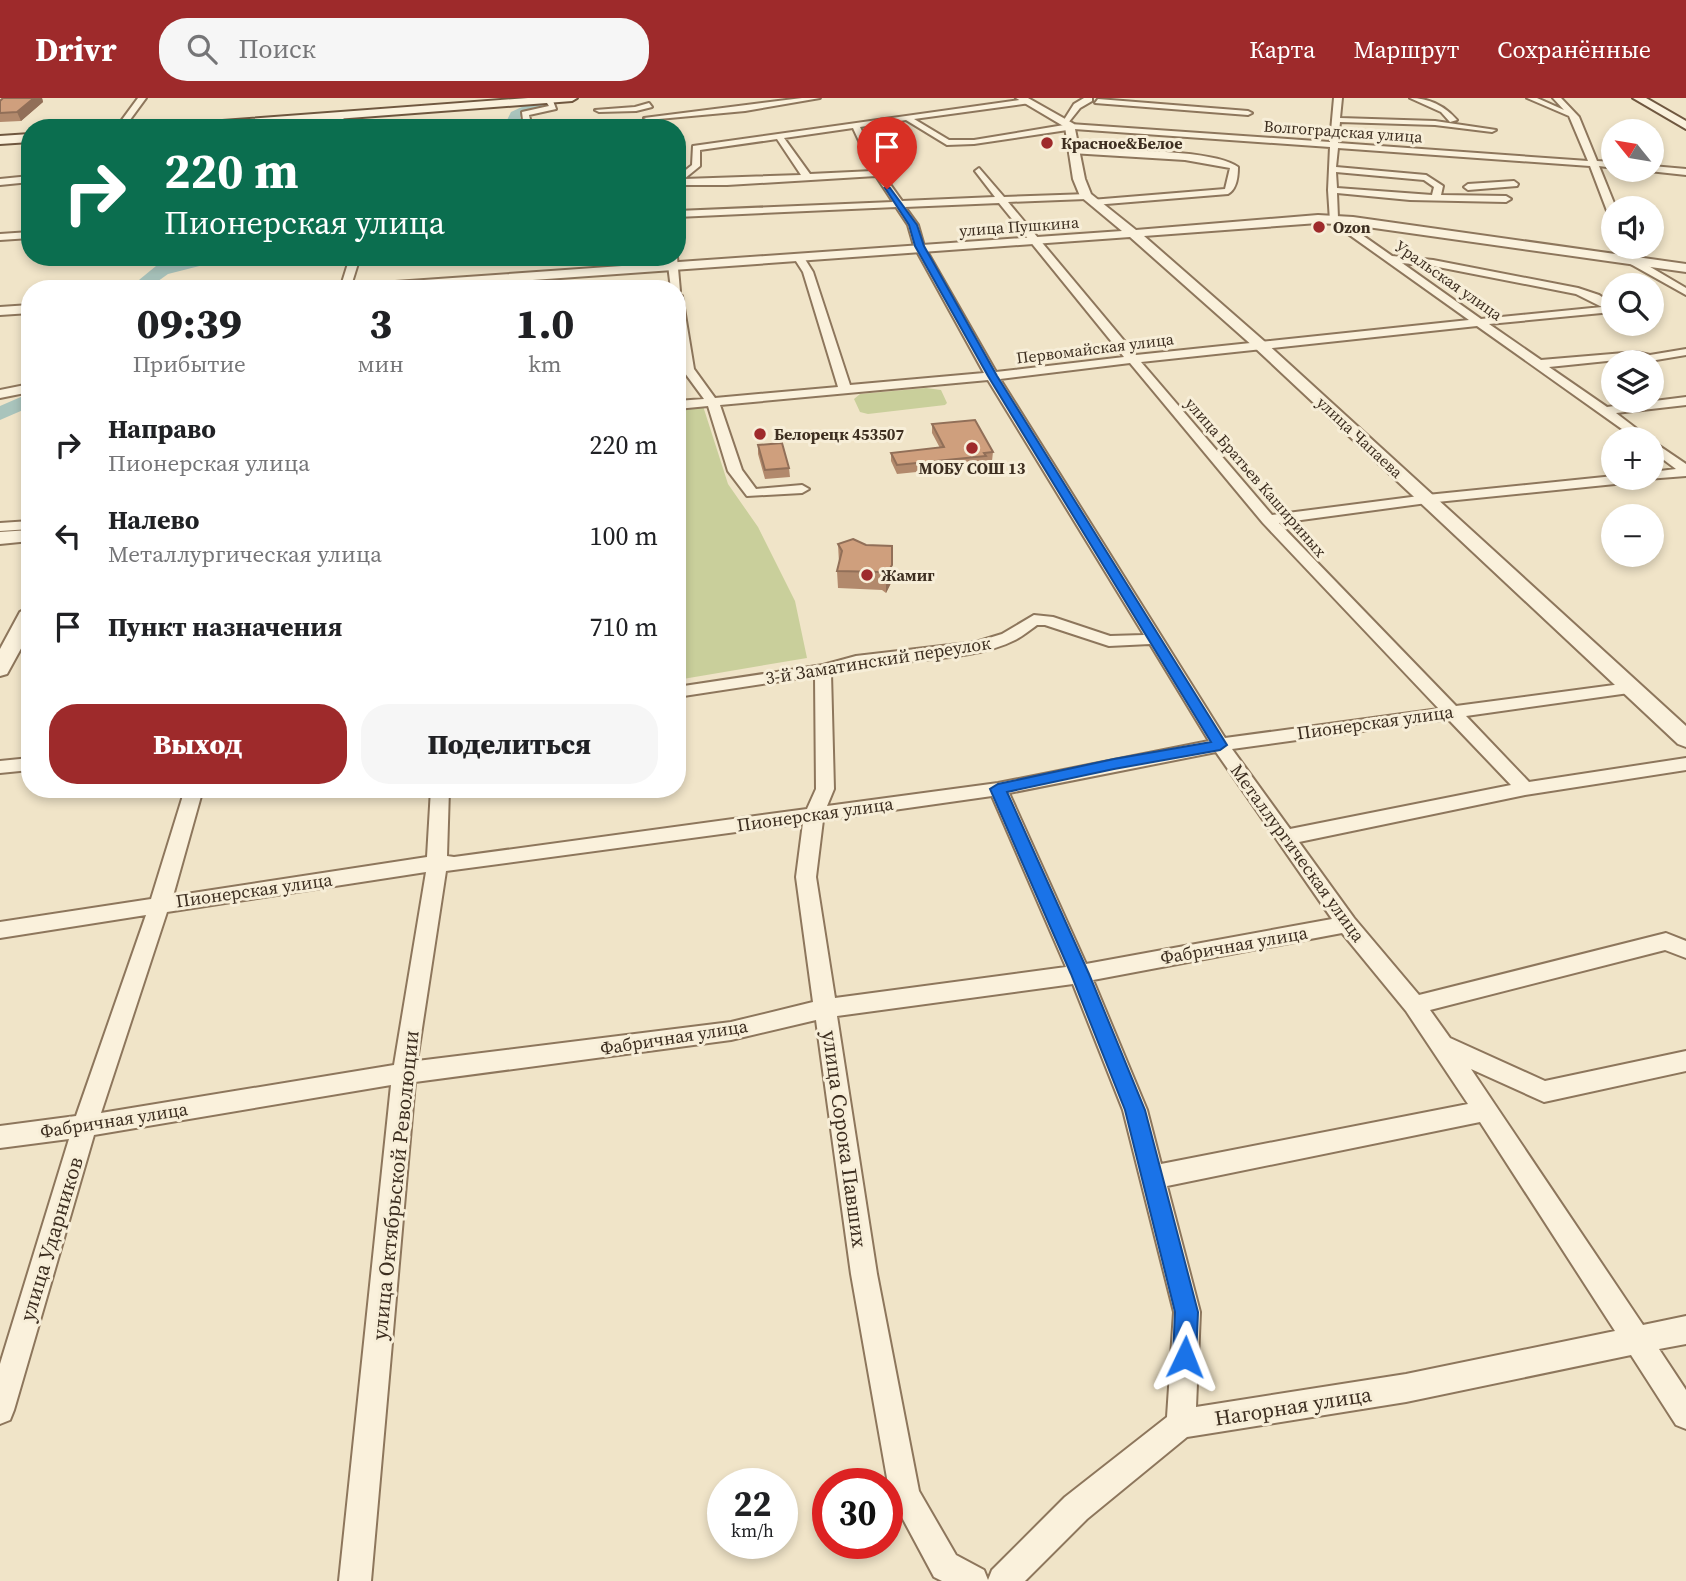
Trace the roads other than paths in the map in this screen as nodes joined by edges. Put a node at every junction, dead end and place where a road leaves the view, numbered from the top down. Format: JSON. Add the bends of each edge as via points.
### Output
{"nodes":[{"id":1,"x":142,"y":98,"type":"edge"},
{"id":2,"x":572,"y":98,"type":"edge"},
{"id":3,"x":816,"y":98,"type":"edge"},
{"id":4,"x":1122,"y":98,"type":"edge"},
{"id":5,"x":1338,"y":98,"type":"edge"},
{"id":6,"x":1414,"y":98,"type":"edge"},
{"id":7,"x":1531,"y":98,"type":"edge"},
{"id":8,"x":1557,"y":98,"type":"edge"},
{"id":9,"x":1639,"y":98,"type":"edge"},
{"id":10,"x":1088,"y":99,"type":"edge"},
{"id":11,"x":548,"y":100,"type":"edge"},
{"id":12,"x":1024,"y":100,"type":"edge"},
{"id":13,"x":647,"y":101,"type":"edge"},
{"id":14,"x":1098,"y":101,"type":"junction"},
{"id":15,"x":599,"y":110,"type":"dead end"},
{"id":16,"x":1248,"y":113,"type":"dead end"},
{"id":17,"x":340,"y":115,"type":"junction"},
{"id":18,"x":1575,"y":117,"type":"junction"},
{"id":19,"x":648,"y":118,"type":"joint"},
{"id":20,"x":1480,"y":118,"type":"dead end"},
{"id":21,"x":127,"y":119,"type":"edge"},
{"id":22,"x":287,"y":119,"type":"edge"},
{"id":23,"x":339,"y":119,"type":"edge"},
{"id":24,"x":526,"y":119,"type":"edge"},
{"id":25,"x":910,"y":120,"type":"junction"},
{"id":26,"x":1335,"y":120,"type":"junction"},
{"id":27,"x":1453,"y":120,"type":"junction"},
{"id":28,"x":1435,"y":123,"type":"junction"},
{"id":29,"x":1069,"y":125,"type":"junction"},
{"id":30,"x":856,"y":127,"type":"junction"},
{"id":31,"x":1686,"y":127,"type":"edge"},
{"id":32,"x":1492,"y":130,"type":"dead end"},
{"id":33,"x":780,"y":138,"type":"junction"},
{"id":34,"x":21,"y":139,"type":"edge"},
{"id":35,"x":0,"y":140,"type":"edge"},
{"id":36,"x":1334,"y":144,"type":"junction"},
{"id":37,"x":1074,"y":151,"type":"junction"},
{"id":38,"x":1593,"y":163,"type":"junction"},
{"id":39,"x":1601,"y":164,"type":"edge"},
{"id":40,"x":1332,"y":169,"type":"junction"},
{"id":41,"x":1664,"y":170,"type":"edge"},
{"id":42,"x":979,"y":171,"type":"dead end"},
{"id":43,"x":1686,"y":172,"type":"edge"},
{"id":44,"x":878,"y":173,"type":"junction"},
{"id":45,"x":686,"y":174,"type":"edge"},
{"id":46,"x":807,"y":177,"type":"junction"},
{"id":47,"x":21,"y":180,"type":"edge"},
{"id":48,"x":686,"y":181,"type":"edge"},
{"id":49,"x":0,"y":182,"type":"edge"},
{"id":50,"x":1514,"y":184,"type":"dead end"},
{"id":51,"x":1332,"y":190,"type":"junction"},
{"id":52,"x":1438,"y":194,"type":"junction"},
{"id":53,"x":1606,"y":196,"type":"edge"},
{"id":54,"x":1090,"y":199,"type":"junction"},
{"id":55,"x":1506,"y":199,"type":"dead end"},
{"id":56,"x":1001,"y":201,"type":"junction"},
{"id":57,"x":897,"y":205,"type":"junction"},
{"id":58,"x":686,"y":214,"type":"edge"},
{"id":59,"x":1333,"y":219,"type":"junction"},
{"id":60,"x":1135,"y":235,"type":"junction"},
{"id":61,"x":21,"y":236,"type":"edge"},
{"id":62,"x":0,"y":237,"type":"edge"},
{"id":63,"x":1034,"y":242,"type":"junction"},
{"id":64,"x":922,"y":250,"type":"junction"},
{"id":65,"x":799,"y":258,"type":"junction"},
{"id":66,"x":1389,"y":259,"type":"junction"},
{"id":67,"x":1631,"y":260,"type":"junction"},
{"id":68,"x":686,"y":261,"type":"edge"},
{"id":69,"x":615,"y":266,"type":"edge"},
{"id":70,"x":1686,"y":268,"type":"edge"},
{"id":71,"x":455,"y":280,"type":"edge"},
{"id":72,"x":1686,"y":292,"type":"edge"},
{"id":73,"x":21,"y":310,"type":"edge"},
{"id":74,"x":0,"y":312,"type":"edge"},
{"id":75,"x":1475,"y":321,"type":"junction"},
{"id":76,"x":1259,"y":344,"type":"junction"},
{"id":77,"x":1686,"y":352,"type":"edge"},
{"id":78,"x":686,"y":358,"type":"edge"},
{"id":79,"x":1131,"y":359,"type":"junction"},
{"id":80,"x":1540,"y":364,"type":"junction"},
{"id":81,"x":992,"y":376,"type":"junction"},
{"id":82,"x":21,"y":390,"type":"edge"},
{"id":83,"x":845,"y":390,"type":"junction"},
{"id":84,"x":0,"y":394,"type":"edge"},
{"id":85,"x":1686,"y":401,"type":"edge"},
{"id":86,"x":713,"y":403,"type":"junction"},
{"id":87,"x":686,"y":404,"type":"edge"},
{"id":88,"x":1664,"y":404,"type":"edge"},
{"id":89,"x":1601,"y":408,"type":"edge"},
{"id":90,"x":1608,"y":413,"type":"edge"},
{"id":91,"x":1627,"y":427,"type":"edge"},
{"id":92,"x":1664,"y":454,"type":"edge"},
{"id":93,"x":1686,"y":471,"type":"edge"},
{"id":94,"x":1664,"y":474,"type":"edge"},
{"id":95,"x":1601,"y":481,"type":"edge"},
{"id":96,"x":802,"y":489,"type":"dead end"},
{"id":97,"x":1427,"y":499,"type":"junction"},
{"id":98,"x":1268,"y":520,"type":"junction"},
{"id":99,"x":21,"y":526,"type":"edge"},
{"id":100,"x":0,"y":527,"type":"edge"},
{"id":101,"x":21,"y":536,"type":"edge"},
{"id":102,"x":0,"y":538,"type":"edge"},
{"id":103,"x":1154,"y":639,"type":"junction"},
{"id":104,"x":21,"y":641,"type":"edge"},
{"id":105,"x":0,"y":669,"type":"edge"},
{"id":106,"x":823,"y":670,"type":"junction"},
{"id":107,"x":1629,"y":688,"type":"junction"},
{"id":108,"x":686,"y":691,"type":"edge"},
{"id":109,"x":1449,"y":711,"type":"junction"},
{"id":110,"x":1686,"y":739,"type":"edge"},
{"id":111,"x":1220,"y":745,"type":"junction"},
{"id":112,"x":1686,"y":764,"type":"edge"},
{"id":113,"x":21,"y":765,"type":"edge"},
{"id":114,"x":0,"y":767,"type":"edge"},
{"id":115,"x":998,"y":789,"type":"junction"},
{"id":116,"x":1525,"y":789,"type":"junction"},
{"id":117,"x":191,"y":798,"type":"edge"},
{"id":118,"x":440,"y":798,"type":"edge"},
{"id":119,"x":814,"y":814,"type":"junction"},
{"id":120,"x":1287,"y":837,"type":"junction"},
{"id":121,"x":437,"y":863,"type":"junction"},
{"id":122,"x":160,"y":904,"type":"junction"},
{"id":123,"x":1347,"y":924,"type":"junction"},
{"id":124,"x":0,"y":929,"type":"edge"},
{"id":125,"x":1686,"y":950,"type":"edge"},
{"id":126,"x":1080,"y":974,"type":"junction"},
{"id":127,"x":1414,"y":1005,"type":"junction"},
{"id":128,"x":827,"y":1008,"type":"junction"},
{"id":129,"x":1442,"y":1045,"type":"junction"},
{"id":130,"x":1686,"y":1060,"type":"edge"},
{"id":131,"x":404,"y":1073,"type":"junction"},
{"id":132,"x":1484,"y":1111,"type":"junction"},
{"id":133,"x":85,"y":1126,"type":"junction"},
{"id":134,"x":0,"y":1137,"type":"edge"},
{"id":135,"x":1152,"y":1177,"type":"junction"},
{"id":136,"x":1686,"y":1330,"type":"edge"},
{"id":137,"x":1638,"y":1341,"type":"junction"},
{"id":138,"x":0,"y":1410,"type":"edge"},
{"id":139,"x":1686,"y":1415,"type":"edge"},
{"id":140,"x":1181,"y":1424,"type":"junction"},
{"id":141,"x":355,"y":1581,"type":"edge"},
{"id":142,"x":973,"y":1581,"type":"edge"},
{"id":143,"x":1003,"y":1581,"type":"edge"}],
"edges":[{"from":1,"to":21,"type":"street"},
{"from":2,"to":11,"type":"main road"},
{"from":3,"to":19,"type":"street"},
{"from":4,"to":14,"type":"street"},
{"from":5,"to":26,"type":"street"},
{"from":6,"to":27,"type":"street","via":[[1444,110]]},
{"from":7,"to":18,"type":"street"},
{"from":8,"to":18,"type":"street"},
{"from":9,"to":31,"type":"main road"},
{"from":10,"to":14,"type":"street"},
{"from":10,"to":29,"type":"street","via":[[1077,106]]},
{"from":11,"to":17,"type":"main road"},
{"from":11,"to":24,"type":"street","via":[[552,107],[525,114]]},
{"from":12,"to":25,"type":"street"},
{"from":12,"to":29,"type":"street"},
{"from":13,"to":15,"type":"street","via":[[636,109]]},
{"from":13,"to":19,"type":"street"},
{"from":14,"to":16,"type":"street"},
{"from":17,"to":22,"type":"main road"},
{"from":17,"to":23,"type":"street"},
{"from":18,"to":38,"type":"street"},
{"from":20,"to":27,"type":"street"},
{"from":25,"to":29,"type":"street","via":[[947,143]]},
{"from":25,"to":30,"type":"street"},
{"from":26,"to":28,"type":"street"},
{"from":26,"to":36,"type":"street"},
{"from":27,"to":28,"type":"street"},
{"from":28,"to":32,"type":"street"},
{"from":29,"to":36,"type":"street","name":"Волгоградская улица"},
{"from":29,"to":37,"type":"street"},
{"from":30,"to":33,"type":"street"},
{"from":30,"to":44,"type":"street","name":"Металлургическая улица"},
{"from":33,"to":45,"type":"street","via":[[695,148],[696,166]]},
{"from":33,"to":46,"type":"street"},
{"from":34,"to":35,"type":"main road"},
{"from":36,"to":38,"type":"street","name":"Волгоградская улица"},
{"from":36,"to":40,"type":"street"},
{"from":37,"to":54,"type":"street","via":[[1079,179]]},
{"from":37,"to":54,"type":"street","via":[[1229,162],[1234,167],[1228,191]]},
{"from":38,"to":39,"type":"street","name":"Волгоградская улица"},
{"from":38,"to":53,"type":"street"},
{"from":40,"to":51,"type":"street"},
{"from":40,"to":52,"type":"street","via":[[1420,177],[1436,183]]},
{"from":41,"to":43,"type":"street"},
{"from":42,"to":56,"type":"street","name":"улица Братьев Кашириных"},
{"from":44,"to":46,"type":"street"},
{"from":44,"to":57,"type":"street","name":"Металлургическая улица"},
{"from":46,"to":48,"type":"street"},
{"from":47,"to":49,"type":"street"},
{"from":50,"to":52,"type":"street"},
{"from":51,"to":52,"type":"street"},
{"from":51,"to":59,"type":"street"},
{"from":52,"to":55,"type":"street"},
{"from":54,"to":56,"type":"street"},
{"from":54,"to":60,"type":"street","name":"улица Чапаева"},
{"from":56,"to":57,"type":"street"},
{"from":56,"to":63,"type":"street","name":"улица Братьев Кашириных"},
{"from":57,"to":58,"type":"street"},
{"from":57,"to":64,"type":"street","name":"Металлургическая улица","via":[[913,225]]},
{"from":59,"to":60,"type":"street","name":"улица Пушкина"},
{"from":59,"to":66,"type":"street","name":"Уральская улица"},
{"from":59,"to":67,"type":"street","name":"улица Пушкина"},
{"from":60,"to":63,"type":"street","name":"улица Пушкина"},
{"from":60,"to":76,"type":"street","name":"улица Чапаева"},
{"from":61,"to":62,"type":"street"},
{"from":63,"to":64,"type":"street","name":"улица Пушкина"},
{"from":63,"to":79,"type":"street","name":"улица Братьев Кашириных"},
{"from":64,"to":65,"type":"street","name":"улица Пушкина"},
{"from":64,"to":81,"type":"street","name":"Металлургическая улица"},
{"from":65,"to":68,"type":"street","name":"улица Пушкина"},
{"from":65,"to":83,"type":"street","via":[[808,272]]},
{"from":66,"to":75,"type":"street","name":"Уральская улица"},
{"from":66,"to":75,"type":"street","name":"Первомайская улица","via":[[1578,291],[1612,309]]},
{"from":67,"to":70,"type":"street","name":"улица Пушкина"},
{"from":67,"to":72,"type":"street"},
{"from":69,"to":71,"type":"street","name":"улица Пушкина"},
{"from":73,"to":74,"type":"street"},
{"from":75,"to":76,"type":"street","name":"Первомайская улица"},
{"from":75,"to":80,"type":"street","name":"Уральская улица"},
{"from":76,"to":79,"type":"street","name":"Первомайская улица"},
{"from":76,"to":97,"type":"street","name":"улица Чапаева"},
{"from":77,"to":80,"type":"street"},
{"from":78,"to":86,"type":"street","via":[[688,369]]},
{"from":79,"to":81,"type":"street","name":"Первомайская улица"},
{"from":79,"to":98,"type":"street","name":"улица Братьев Кашириных"},
{"from":80,"to":89,"type":"street","name":"Уральская улица"},
{"from":81,"to":83,"type":"street","name":"Первомайская улица"},
{"from":81,"to":103,"type":"street","name":"Металлургическая улица"},
{"from":82,"to":84,"type":"street"},
{"from":83,"to":86,"type":"street","name":"Первомайская улица"},
{"from":85,"to":88,"type":"street"},
{"from":86,"to":87,"type":"street","name":"Первомайская улица"},
{"from":86,"to":96,"type":"street","via":[[735,471],[751,494]]},
{"from":90,"to":91,"type":"street","name":"Уральская улица"},
{"from":92,"to":93,"type":"street"},
{"from":93,"to":94,"type":"street"},
{"from":95,"to":97,"type":"street"},
{"from":97,"to":98,"type":"street"},
{"from":97,"to":107,"type":"street","name":"улица Чапаева"},
{"from":98,"to":109,"type":"street","name":"улица Братьев Кашириных"},
{"from":99,"to":100,"type":"street"},
{"from":101,"to":102,"type":"street"},
{"from":103,"to":106,"type":"street","name":"3-й Заматинский переулок","via":[[1109,640],[1034,620],[1008,637],[978,647],[856,661]]},
{"from":103,"to":111,"type":"street","name":"Металлургическая улица"},
{"from":104,"to":105,"type":"street"},
{"from":106,"to":108,"type":"street","name":"3-й Заматинский переулок"},
{"from":106,"to":119,"type":"street","name":"улица Сорока Павших","via":[[825,789]]},
{"from":107,"to":109,"type":"street","name":"Пионерская улица"},
{"from":107,"to":110,"type":"street","name":"улица Чапаева"},
{"from":109,"to":111,"type":"street","name":"Пионерская улица"},
{"from":109,"to":116,"type":"street","name":"улица Братьев Кашириных"},
{"from":111,"to":115,"type":"street","name":"Пионерская улица"},
{"from":111,"to":120,"type":"street","name":"Металлургическая улица"},
{"from":112,"to":116,"type":"street"},
{"from":113,"to":114,"type":"street"},
{"from":115,"to":119,"type":"street","name":"Пионерская улица"},
{"from":115,"to":126,"type":"street"},
{"from":116,"to":120,"type":"street"},
{"from":117,"to":122,"type":"street","name":"улица Ударников"},
{"from":118,"to":121,"type":"street","name":"улица Октябрьской Революции"},
{"from":119,"to":121,"type":"street","name":"Пионерская улица"},
{"from":119,"to":128,"type":"street","name":"улица Сорока Павших","via":[[806,877]]},
{"from":120,"to":123,"type":"street","name":"Металлургическая улица"},
{"from":121,"to":122,"type":"street","name":"Пионерская улица"},
{"from":121,"to":131,"type":"street","name":"улица Октябрьской Революции"},
{"from":122,"to":124,"type":"street","name":"Пионерская улица"},
{"from":122,"to":133,"type":"street","name":"улица Ударников"},
{"from":123,"to":126,"type":"street","name":"Фабричная улица"},
{"from":123,"to":127,"type":"street","name":"Металлургическая улица"},
{"from":125,"to":127,"type":"street","via":[[1666,941]]},
{"from":126,"to":128,"type":"street","name":"Фабричная улица"},
{"from":126,"to":135,"type":"street","via":[[1135,1110]]},
{"from":127,"to":129,"type":"street","name":"Металлургическая улица"},
{"from":128,"to":131,"type":"street","name":"Фабричная улица","via":[[731,1031]]},
{"from":128,"to":142,"type":"street","name":"улица Сорока Павших","via":[[864,1274],[905,1495],[945,1566]]},
{"from":129,"to":130,"type":"street","via":[[1544,1092]]},
{"from":129,"to":132,"type":"street","name":"Металлургическая улица"},
{"from":131,"to":133,"type":"street","name":"Фабричная улица"},
{"from":131,"to":141,"type":"street","name":"улица Октябрьской Революции"},
{"from":132,"to":135,"type":"street"},
{"from":132,"to":137,"type":"street","name":"Металлургическая улица"},
{"from":133,"to":134,"type":"street","name":"Фабричная улица"},
{"from":133,"to":138,"type":"street","name":"улица Ударников"},
{"from":135,"to":140,"type":"street","via":[[1186,1312]]},
{"from":136,"to":137,"type":"street","name":"Нагорная улица"},
{"from":137,"to":139,"type":"street","name":"Металлургическая улица"},
{"from":137,"to":140,"type":"street","name":"Нагорная улица","via":[[1406,1388]]},
{"from":140,"to":143,"type":"street","name":"Нагорная улица","via":[[1076,1508]]}]}
